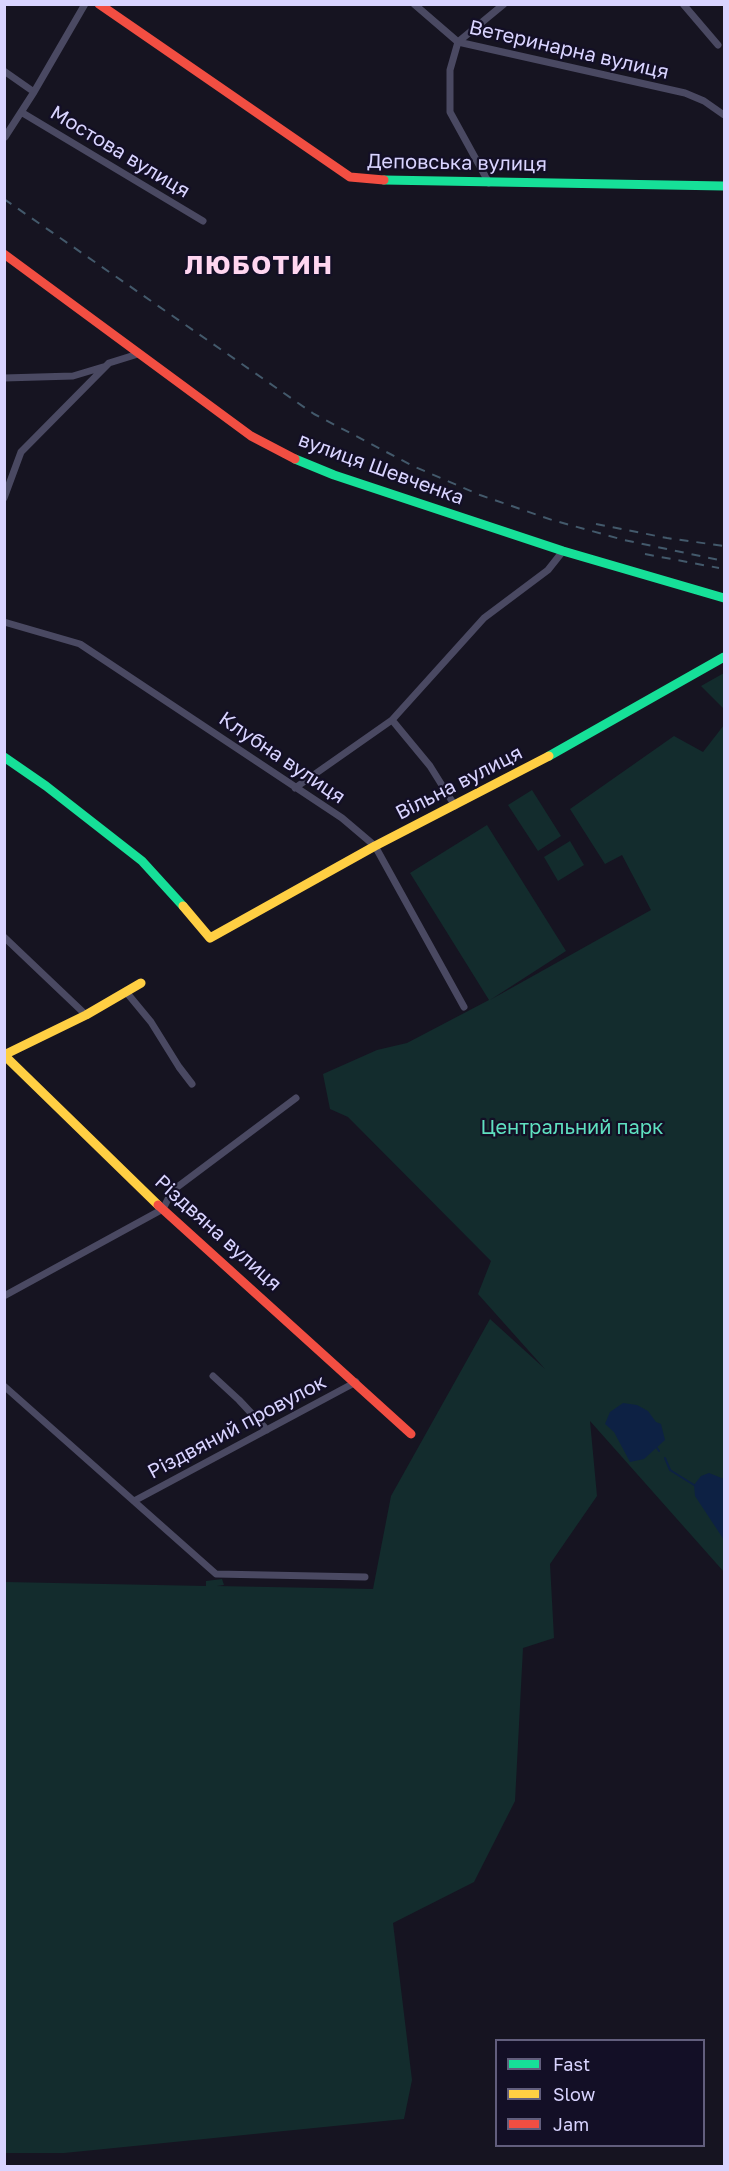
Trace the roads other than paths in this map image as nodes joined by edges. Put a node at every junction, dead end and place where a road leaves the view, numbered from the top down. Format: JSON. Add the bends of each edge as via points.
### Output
{"nodes":[{"id":1,"x":85,"y":4,"type":"edge"},
{"id":2,"x":99,"y":4,"type":"edge"},
{"id":3,"x":414,"y":4,"type":"edge"},
{"id":4,"x":504,"y":4,"type":"edge"},
{"id":5,"x":683,"y":4,"type":"edge"},
{"id":6,"x":458,"y":42,"type":"junction"},
{"id":7,"x":718,"y":45,"type":"dead end"},
{"id":8,"x":4,"y":71,"type":"edge"},
{"id":9,"x":34,"y":92,"type":"junction"},
{"id":10,"x":21,"y":112,"type":"junction"},
{"id":11,"x":724,"y":115,"type":"edge"},
{"id":12,"x":5,"y":137,"type":"edge"},
{"id":13,"x":489,"y":183,"type":"junction"},
{"id":14,"x":724,"y":186,"type":"edge"},
{"id":15,"x":203,"y":221,"type":"dead end"},
{"id":16,"x":4,"y":254,"type":"edge"},
{"id":17,"x":138,"y":354,"type":"junction"},
{"id":18,"x":106,"y":367,"type":"junction"},
{"id":19,"x":4,"y":378,"type":"edge"},
{"id":20,"x":4,"y":498,"type":"edge"},
{"id":21,"x":563,"y":551,"type":"junction"},
{"id":22,"x":724,"y":598,"type":"edge"},
{"id":23,"x":4,"y":622,"type":"edge"},
{"id":24,"x":724,"y":657,"type":"edge"},
{"id":25,"x":392,"y":720,"type":"junction"},
{"id":26,"x":4,"y":757,"type":"edge"},
{"id":27,"x":295,"y":788,"type":"junction"},
{"id":28,"x":455,"y":806,"type":"junction"},
{"id":29,"x":375,"y":846,"type":"junction"},
{"id":30,"x":4,"y":937,"type":"edge"},
{"id":31,"x":141,"y":983,"type":"dead end"},
{"id":32,"x":127,"y":993,"type":"junction"},
{"id":33,"x":464,"y":1007,"type":"dead end"},
{"id":34,"x":86,"y":1015,"type":"junction"},
{"id":35,"x":4,"y":1055,"type":"edge"},
{"id":36,"x":192,"y":1084,"type":"dead end"},
{"id":37,"x":296,"y":1098,"type":"dead end"},
{"id":38,"x":163,"y":1209,"type":"junction"},
{"id":39,"x":4,"y":1296,"type":"edge"},
{"id":40,"x":213,"y":1376,"type":"dead end"},
{"id":41,"x":356,"y":1382,"type":"junction"},
{"id":42,"x":4,"y":1386,"type":"edge"},
{"id":43,"x":267,"y":1430,"type":"junction"},
{"id":44,"x":411,"y":1434,"type":"dead end"},
{"id":45,"x":134,"y":1501,"type":"junction"},
{"id":46,"x":365,"y":1577,"type":"dead end"}],
"edges":[{"from":1,"to":9,"type":"street"},
{"from":2,"to":13,"type":"street","name":"Деповська вулиця","via":[[350,177]]},
{"from":3,"to":6,"type":"street","name":"Ветеринарна вулиця"},
{"from":4,"to":6,"type":"street"},
{"from":5,"to":7,"type":"street"},
{"from":6,"to":11,"type":"street","name":"Ветеринарна вулиця","via":[[685,93]]},
{"from":6,"to":13,"type":"street","via":[[450,70],[450,112]]},
{"from":8,"to":9,"type":"street"},
{"from":9,"to":10,"type":"street"},
{"from":10,"to":12,"type":"street"},
{"from":10,"to":15,"type":"street","name":"Мостова вулиця"},
{"from":13,"to":14,"type":"street","name":"Деповська вулиця"},
{"from":16,"to":17,"type":"street","name":"вулиця Шевченка"},
{"from":17,"to":18,"type":"street"},
{"from":17,"to":21,"type":"street","name":"вулиця Шевченка","via":[[251,436],[293,458]]},
{"from":18,"to":19,"type":"street","via":[[73,376]]},
{"from":18,"to":20,"type":"street","via":[[21,452]]},
{"from":21,"to":22,"type":"street","name":"вулиця Шевченка"},
{"from":21,"to":25,"type":"street","via":[[548,570],[484,618]]},
{"from":23,"to":27,"type":"street","name":"Клубна вулиця","via":[[80,644]]},
{"from":24,"to":28,"type":"street","name":"Вільна вулиця"},
{"from":25,"to":27,"type":"street"},
{"from":25,"to":28,"type":"street","via":[[430,766]]},
{"from":26,"to":29,"type":"street","name":"Вільна вулиця","via":[[142,861],[210,938]]},
{"from":27,"to":29,"type":"street","name":"Клубна вулиця","via":[[342,818]]},
{"from":28,"to":29,"type":"street","name":"Вільна вулиця"},
{"from":29,"to":33,"type":"street","name":"Клубна вулиця"},
{"from":30,"to":34,"type":"street"},
{"from":31,"to":32,"type":"street"},
{"from":32,"to":34,"type":"street"},
{"from":32,"to":36,"type":"street"},
{"from":34,"to":35,"type":"street"},
{"from":35,"to":38,"type":"street","name":"Різдвяна вулиця"},
{"from":37,"to":38,"type":"street","via":[[172,1191]]},
{"from":38,"to":39,"type":"street"},
{"from":38,"to":41,"type":"street","name":"Різдвяна вулиця"},
{"from":40,"to":43,"type":"street"},
{"from":41,"to":43,"type":"street","name":"Різдвяний провулок"},
{"from":41,"to":44,"type":"street","name":"Різдвяна вулиця"},
{"from":42,"to":45,"type":"street"},
{"from":43,"to":45,"type":"street","name":"Різдвяний провулок"},
{"from":45,"to":46,"type":"street","via":[[216,1574]]}]}
